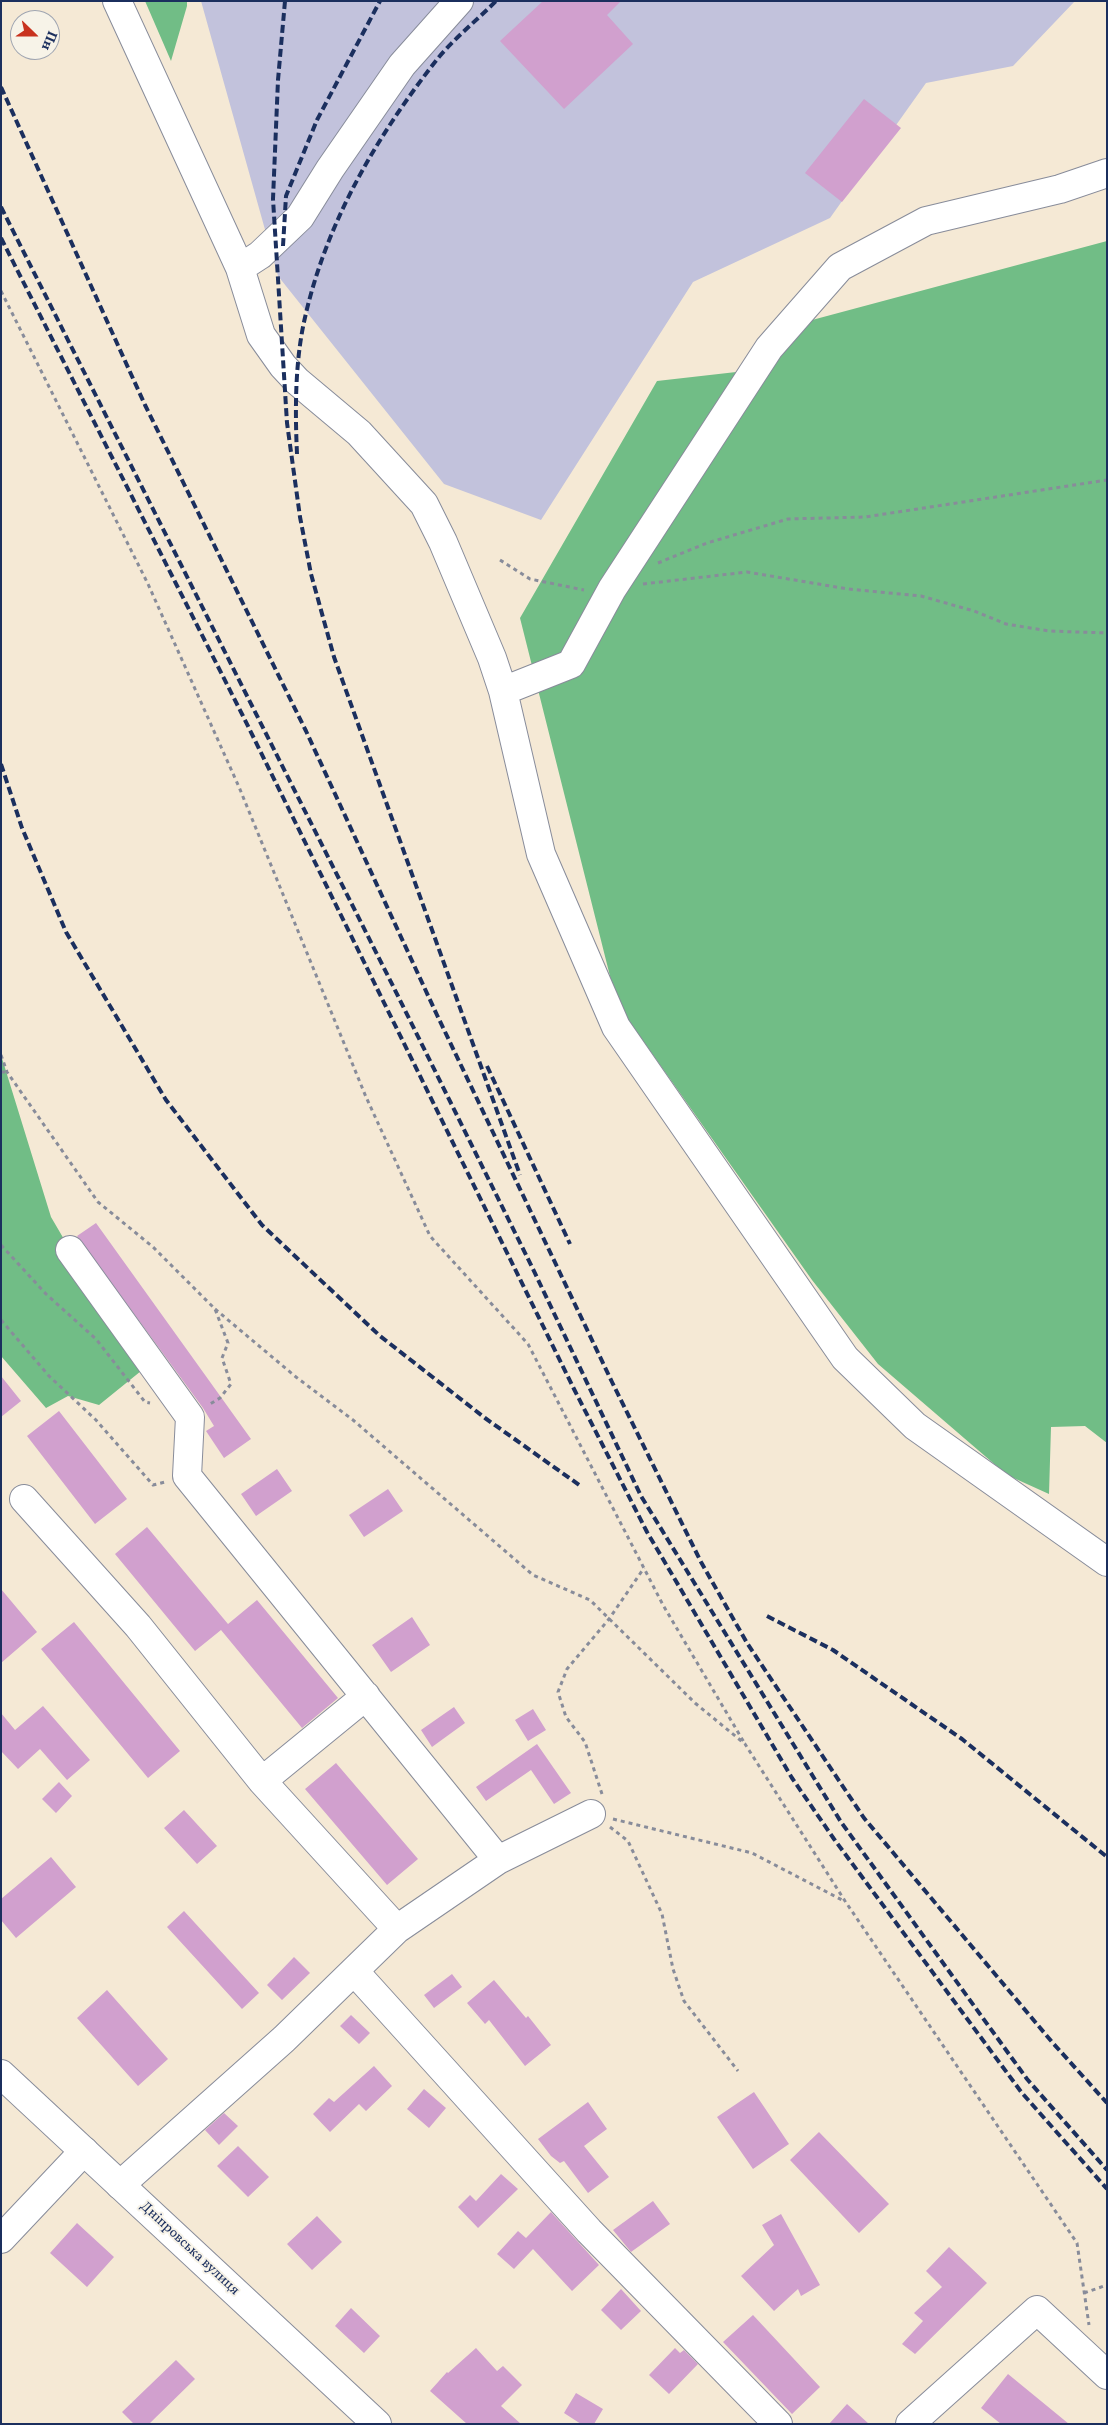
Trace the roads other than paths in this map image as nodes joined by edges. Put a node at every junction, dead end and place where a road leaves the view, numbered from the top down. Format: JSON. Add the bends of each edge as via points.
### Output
{"nodes":[{"id":1,"x":117,"y":1,"type":"edge"},
{"id":2,"x":459,"y":1,"type":"edge"},
{"id":3,"x":1107,"y":173,"type":"edge"},
{"id":4,"x":240,"y":268,"type":"junction"},
{"id":5,"x":503,"y":691,"type":"junction"},
{"id":6,"x":70,"y":1250,"type":"dead end"},
{"id":7,"x":24,"y":1499,"type":"dead end"},
{"id":8,"x":1107,"y":1562,"type":"edge"},
{"id":9,"x":366,"y":1696,"type":"junction"},
{"id":10,"x":262,"y":1781,"type":"junction"},
{"id":11,"x":591,"y":1814,"type":"road end"},
{"id":12,"x":498,"y":1860,"type":"junction"},
{"id":13,"x":397,"y":1929,"type":"junction"},
{"id":14,"x":354,"y":1971,"type":"junction"},
{"id":15,"x":1,"y":2074,"type":"edge"},
{"id":16,"x":84,"y":2151,"type":"junction"},
{"id":17,"x":120,"y":2185,"type":"junction"},
{"id":18,"x":1,"y":2239,"type":"edge"},
{"id":19,"x":1107,"y":2375,"type":"edge"},
{"id":20,"x":377,"y":2424,"type":"edge"},
{"id":21,"x":778,"y":2424,"type":"edge"},
{"id":22,"x":910,"y":2424,"type":"edge"}],
"edges":[{"from":1,"to":4,"type":"main road"},
{"from":2,"to":4,"type":"main road","via":[[402,65],[300,217],[271,246]]},
{"from":3,"to":5,"type":"main road","via":[[1060,189],[926,221],[840,267],[769,348],[612,589],[571,664]]},
{"from":4,"to":5,"type":"main road","via":[[261,335],[283,366],[360,433],[424,504],[488,649]]},
{"from":5,"to":8,"type":"main road","via":[[541,854],[616,1027],[839,1350],[915,1426]]},
{"from":6,"to":9,"type":"main road","via":[[190,1417],[187,1476]]},
{"from":7,"to":10,"type":"main road","via":[[138,1626]]},
{"from":9,"to":10,"type":"main road"},
{"from":9,"to":12,"type":"main road"},
{"from":10,"to":13,"type":"main road"},
{"from":11,"to":12,"type":"main road"},
{"from":12,"to":13,"type":"main road"},
{"from":13,"to":14,"type":"main road"},
{"from":14,"to":17,"type":"main road","via":[[276,2046]]},
{"from":14,"to":21,"type":"main road","via":[[589,2231]]},
{"from":15,"to":16,"type":"main road","name":"Дніпровська вулиця"},
{"from":16,"to":17,"type":"main road","name":"Дніпровська вулиця"},
{"from":16,"to":18,"type":"main road"},
{"from":17,"to":20,"type":"main road","name":"Дніпровська вулиця"},
{"from":19,"to":22,"type":"main road","via":[[1037,2310]]}]}
